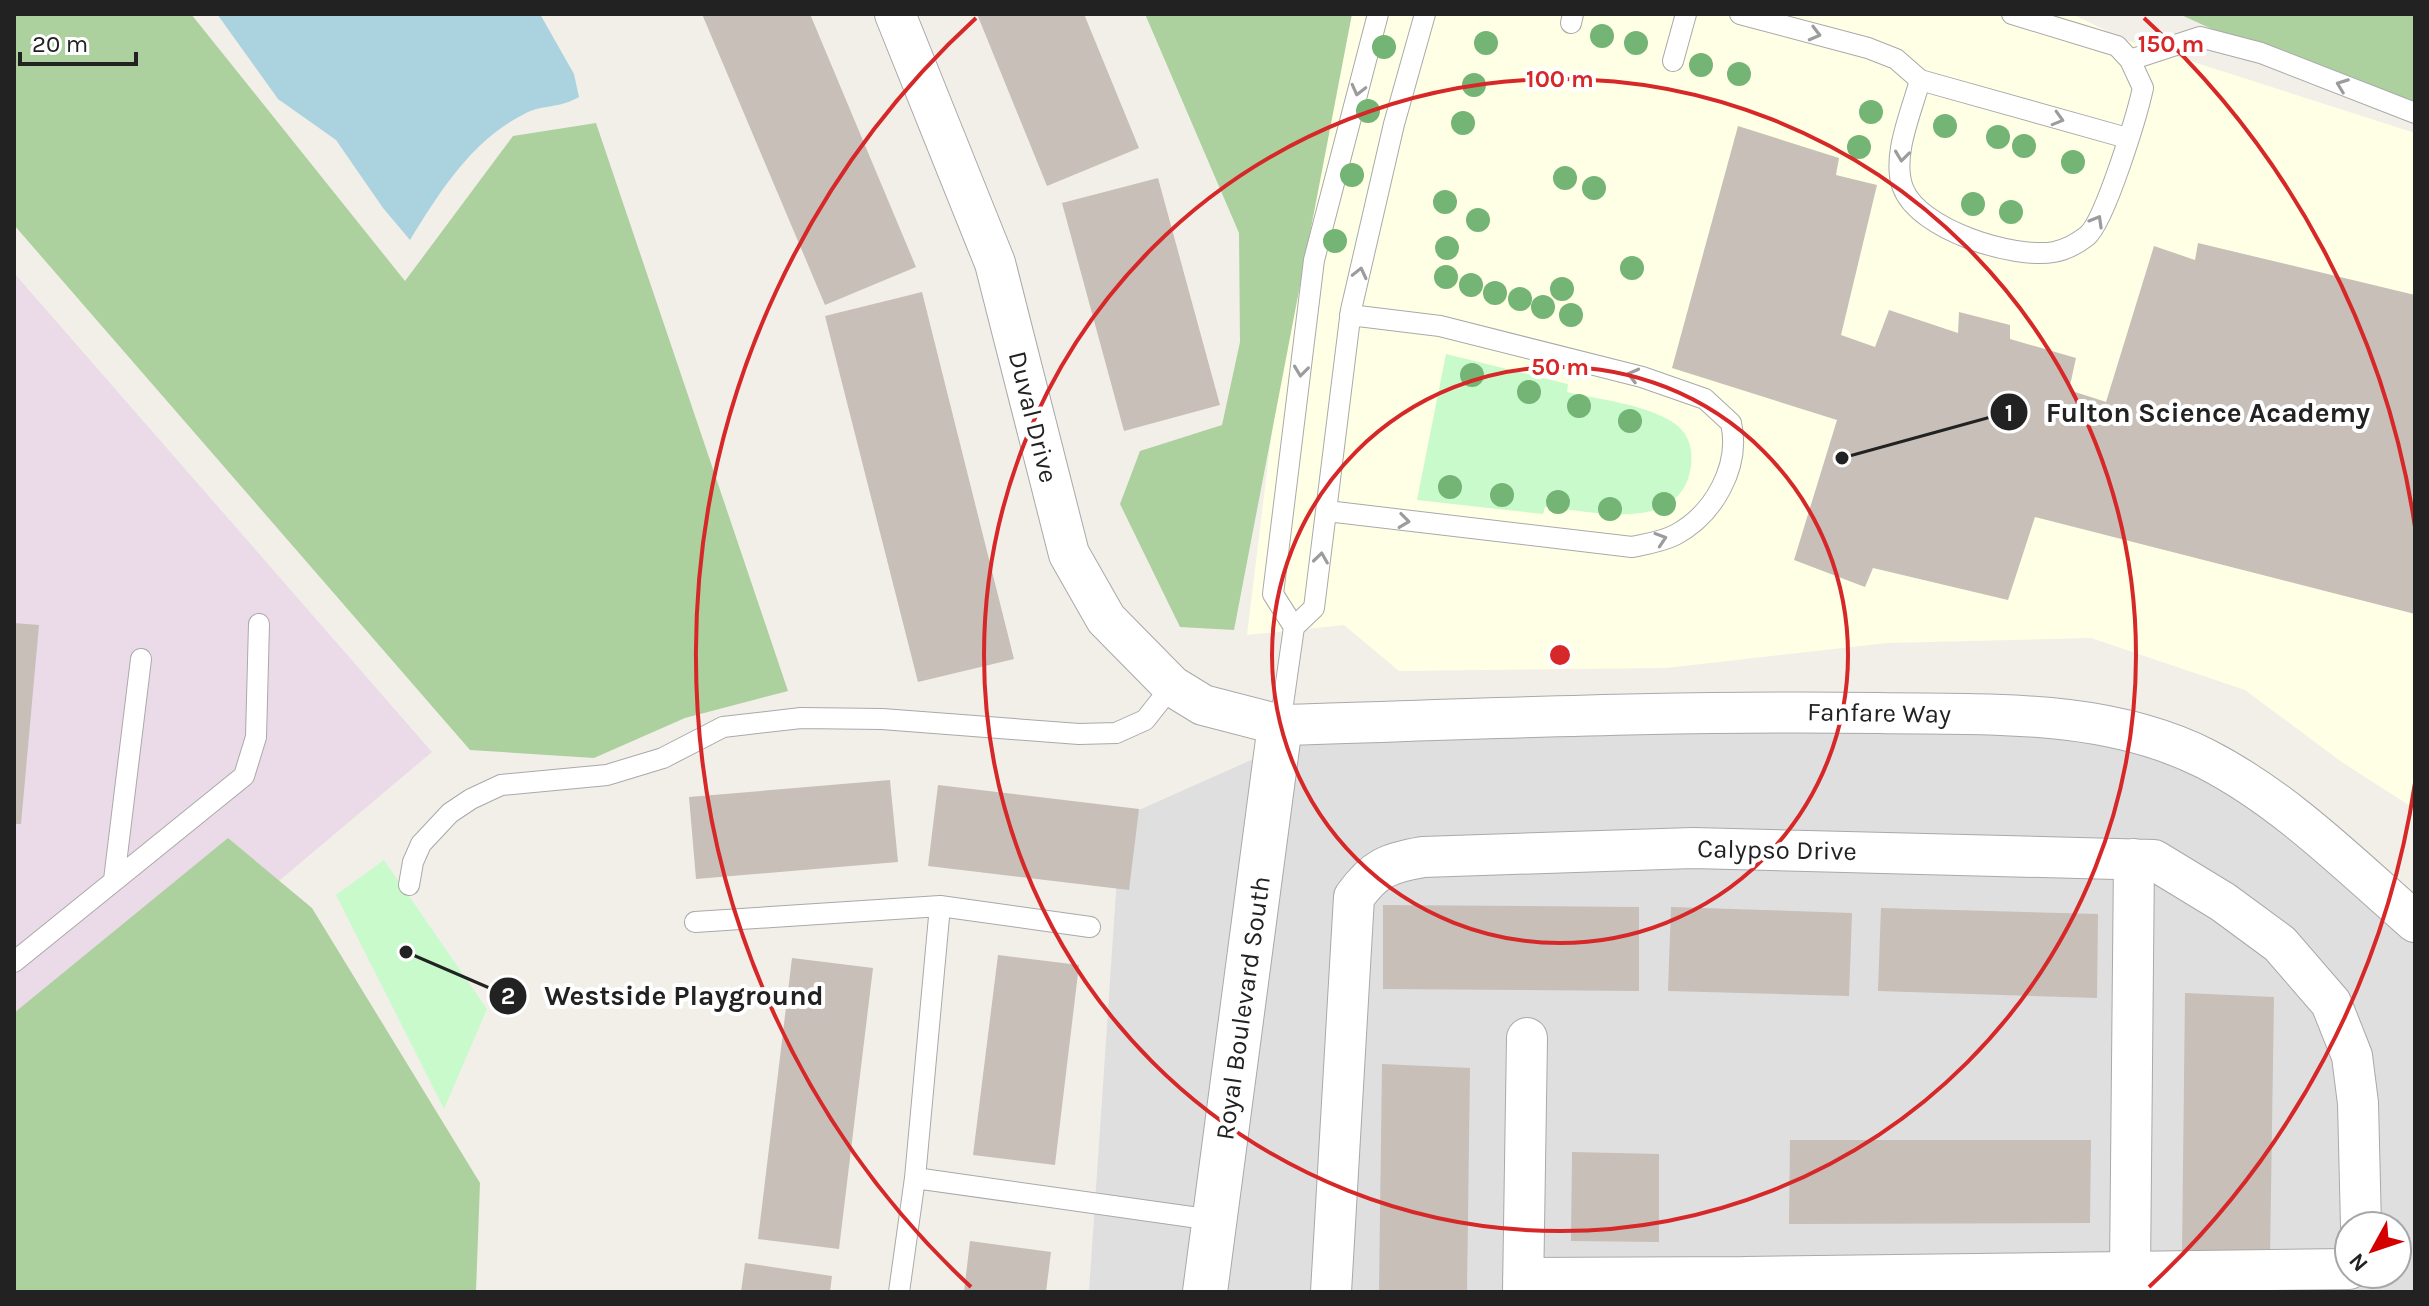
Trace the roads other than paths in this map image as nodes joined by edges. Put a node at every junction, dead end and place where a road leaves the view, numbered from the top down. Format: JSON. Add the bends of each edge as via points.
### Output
{"nodes":[{"id":1,"x":895,"y":14,"type":"edge"},
{"id":2,"x":1378,"y":14,"type":"edge"},
{"id":3,"x":1425,"y":14,"type":"edge"},
{"id":4,"x":1686,"y":14,"type":"edge"},
{"id":5,"x":1740,"y":14,"type":"edge"},
{"id":6,"x":2012,"y":14,"type":"edge"},
{"id":7,"x":2130,"y":60,"type":"junction"},
{"id":8,"x":1673,"y":61,"type":"dead end"},
{"id":9,"x":1920,"y":80,"type":"junction"},
{"id":10,"x":2415,"y":113,"type":"edge"},
{"id":11,"x":2127,"y":138,"type":"junction"},
{"id":12,"x":1350,"y":315,"type":"junction"},
{"id":13,"x":1327,"y":511,"type":"junction"},
{"id":14,"x":259,"y":624,"type":"dead end"},
{"id":15,"x":1294,"y":627,"type":"junction"},
{"id":16,"x":141,"y":659,"type":"dead end"},
{"id":17,"x":1172,"y":686,"type":"junction"},
{"id":18,"x":1280,"y":725,"type":"junction"},
{"id":19,"x":2134,"y":859,"type":"junction"},
{"id":20,"x":114,"y":880,"type":"junction"},
{"id":21,"x":409,"y":885,"type":"dead end"},
{"id":22,"x":940,"y":906,"type":"junction"},
{"id":23,"x":695,"y":922,"type":"dead end"},
{"id":24,"x":2415,"y":922,"type":"edge"},
{"id":25,"x":1090,"y":927,"type":"dead end"},
{"id":26,"x":14,"y":962,"type":"edge"},
{"id":27,"x":1527,"y":1038,"type":"dead end"},
{"id":28,"x":915,"y":1178,"type":"junction"},
{"id":29,"x":2361,"y":1210,"type":"edge"},
{"id":30,"x":1213,"y":1220,"type":"junction"},
{"id":31,"x":2333,"y":1269,"type":"edge"},
{"id":32,"x":2130,"y":1272,"type":"junction"},
{"id":33,"x":1928,"y":1283,"type":"edge"},
{"id":34,"x":1523,"y":1285,"type":"edge"},
{"id":35,"x":1744,"y":1285,"type":"edge"},
{"id":36,"x":899,"y":1292,"type":"edge"},
{"id":37,"x":1205,"y":1292,"type":"edge"},
{"id":38,"x":1331,"y":1292,"type":"edge"}],
"edges":[{"from":1,"to":17,"type":"street","name":"Duval Drive","via":[[995,263],[1069,554],[1106,619]]},
{"from":2,"to":15,"type":"lane","one_way":true,"via":[[1314,260],[1273,594]]},
{"from":12,"to":3,"type":"lane","one_way":true},
{"from":4,"to":8,"type":"lane"},
{"from":5,"to":9,"type":"lane","one_way":true,"via":[[1868,48],[1896,59]]},
{"from":6,"to":7,"type":"lane","via":[[2117,46]]},
{"from":10,"to":7,"type":"lane","one_way":true,"via":[[2261,53],[2200,37]]},
{"from":7,"to":11,"type":"lane","via":[[2143,88]]},
{"from":9,"to":11,"type":"lane","one_way":true},
{"from":9,"to":11,"type":"lane","one_way":true,"via":[[1902,151],[1904,189],[1926,219],[1972,238],[2040,253],[2062,250],[2085,238],[2103,212]]},
{"from":12,"to":13,"type":"lane"},
{"from":13,"to":12,"type":"lane","one_way":true,"via":[[1632,547],[1673,536],[1693,522],[1720,490],[1732,457],[1731,423],[1705,399],[1642,377],[1440,326]]},
{"from":15,"to":13,"type":"lane","one_way":true,"via":[[1314,608]]},
{"from":14,"to":20,"type":"lane","via":[[256,737],[244,776]]},
{"from":15,"to":18,"type":"lane"},
{"from":16,"to":20,"type":"lane"},
{"from":17,"to":18,"type":"street","name":"Duval Drive","via":[[1203,705]]},
{"from":17,"to":21,"type":"lane","via":[[1145,720],[1116,733],[855,718],[723,727],[663,758],[607,775],[501,785],[471,799],[421,844]]},
{"from":18,"to":24,"type":"street","name":"Fanfare Way","via":[[1801,712],[2052,716],[2130,732],[2205,758],[2292,814]]},
{"from":18,"to":30,"type":"street","name":"Royal Boulevard South"},
{"from":19,"to":29,"type":"street","name":"Calypso Drive","via":[[2154,860],[2223,902],[2280,944],[2331,1003],[2352,1056]]},
{"from":19,"to":32,"type":"street"},
{"from":19,"to":38,"type":"street","name":"Calypso Drive","via":[[1693,848],[1423,857],[1371,874],[1354,897]]},
{"from":20,"to":26,"type":"lane"},
{"from":22,"to":23,"type":"lane"},
{"from":22,"to":25,"type":"lane"},
{"from":22,"to":28,"type":"lane"},
{"from":27,"to":34,"type":"street"},
{"from":28,"to":30,"type":"lane"},
{"from":28,"to":36,"type":"lane"},
{"from":30,"to":37,"type":"street","name":"Royal Boulevard South"},
{"from":31,"to":32,"type":"street"},
{"from":32,"to":33,"type":"street"},
{"from":33,"to":35,"type":"street"},
{"from":34,"to":35,"type":"street"}]}
